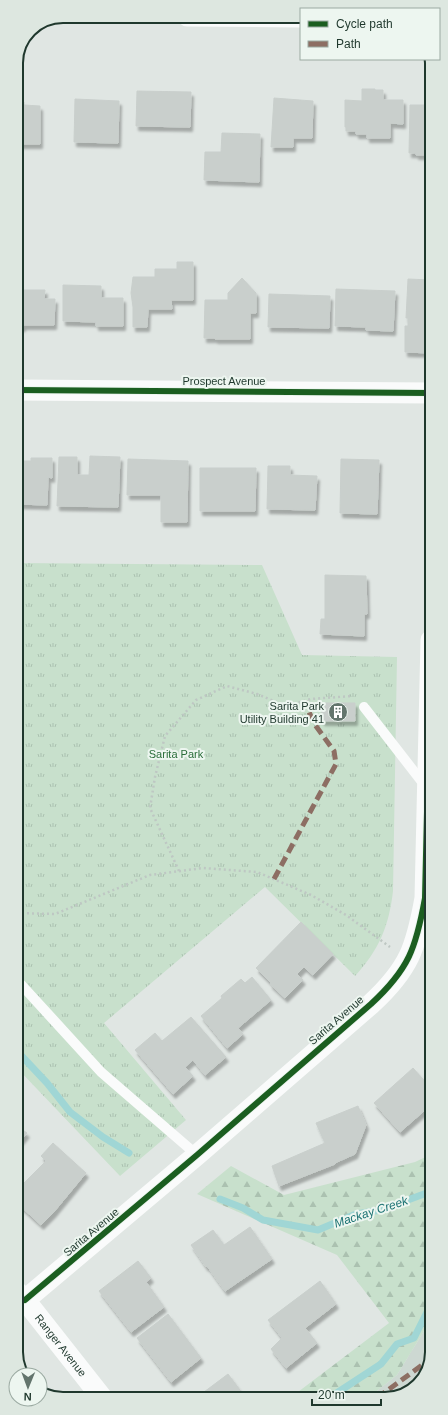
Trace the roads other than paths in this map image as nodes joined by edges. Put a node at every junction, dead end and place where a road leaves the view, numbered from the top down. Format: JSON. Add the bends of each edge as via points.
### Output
{"nodes":[{"id":1,"x":23,"y":390,"type":"edge"},
{"id":2,"x":425,"y":393,"type":"edge"},
{"id":3,"x":364,"y":707,"type":"road end"},
{"id":4,"x":425,"y":786,"type":"edge"},
{"id":5,"x":425,"y":898,"type":"edge"},
{"id":6,"x":23,"y":987,"type":"edge"},
{"id":7,"x":197,"y":1155,"type":"junction"},
{"id":8,"x":23,"y":1294,"type":"edge"},
{"id":9,"x":23,"y":1299,"type":"edge"},
{"id":10,"x":97,"y":1392,"type":"edge"}],
"edges":[{"from":1,"to":2,"type":"street","name":"Prospect Avenue"},
{"from":3,"to":4,"type":"lane"},
{"from":5,"to":7,"type":"street","name":"Sarita Avenue","via":[[414,948],[388,988]]},
{"from":6,"to":7,"type":"lane","via":[[101,1072]]},
{"from":7,"to":8,"type":"street","name":"Sarita Avenue"},
{"from":9,"to":10,"type":"street","name":"Ranger Avenue"}]}
